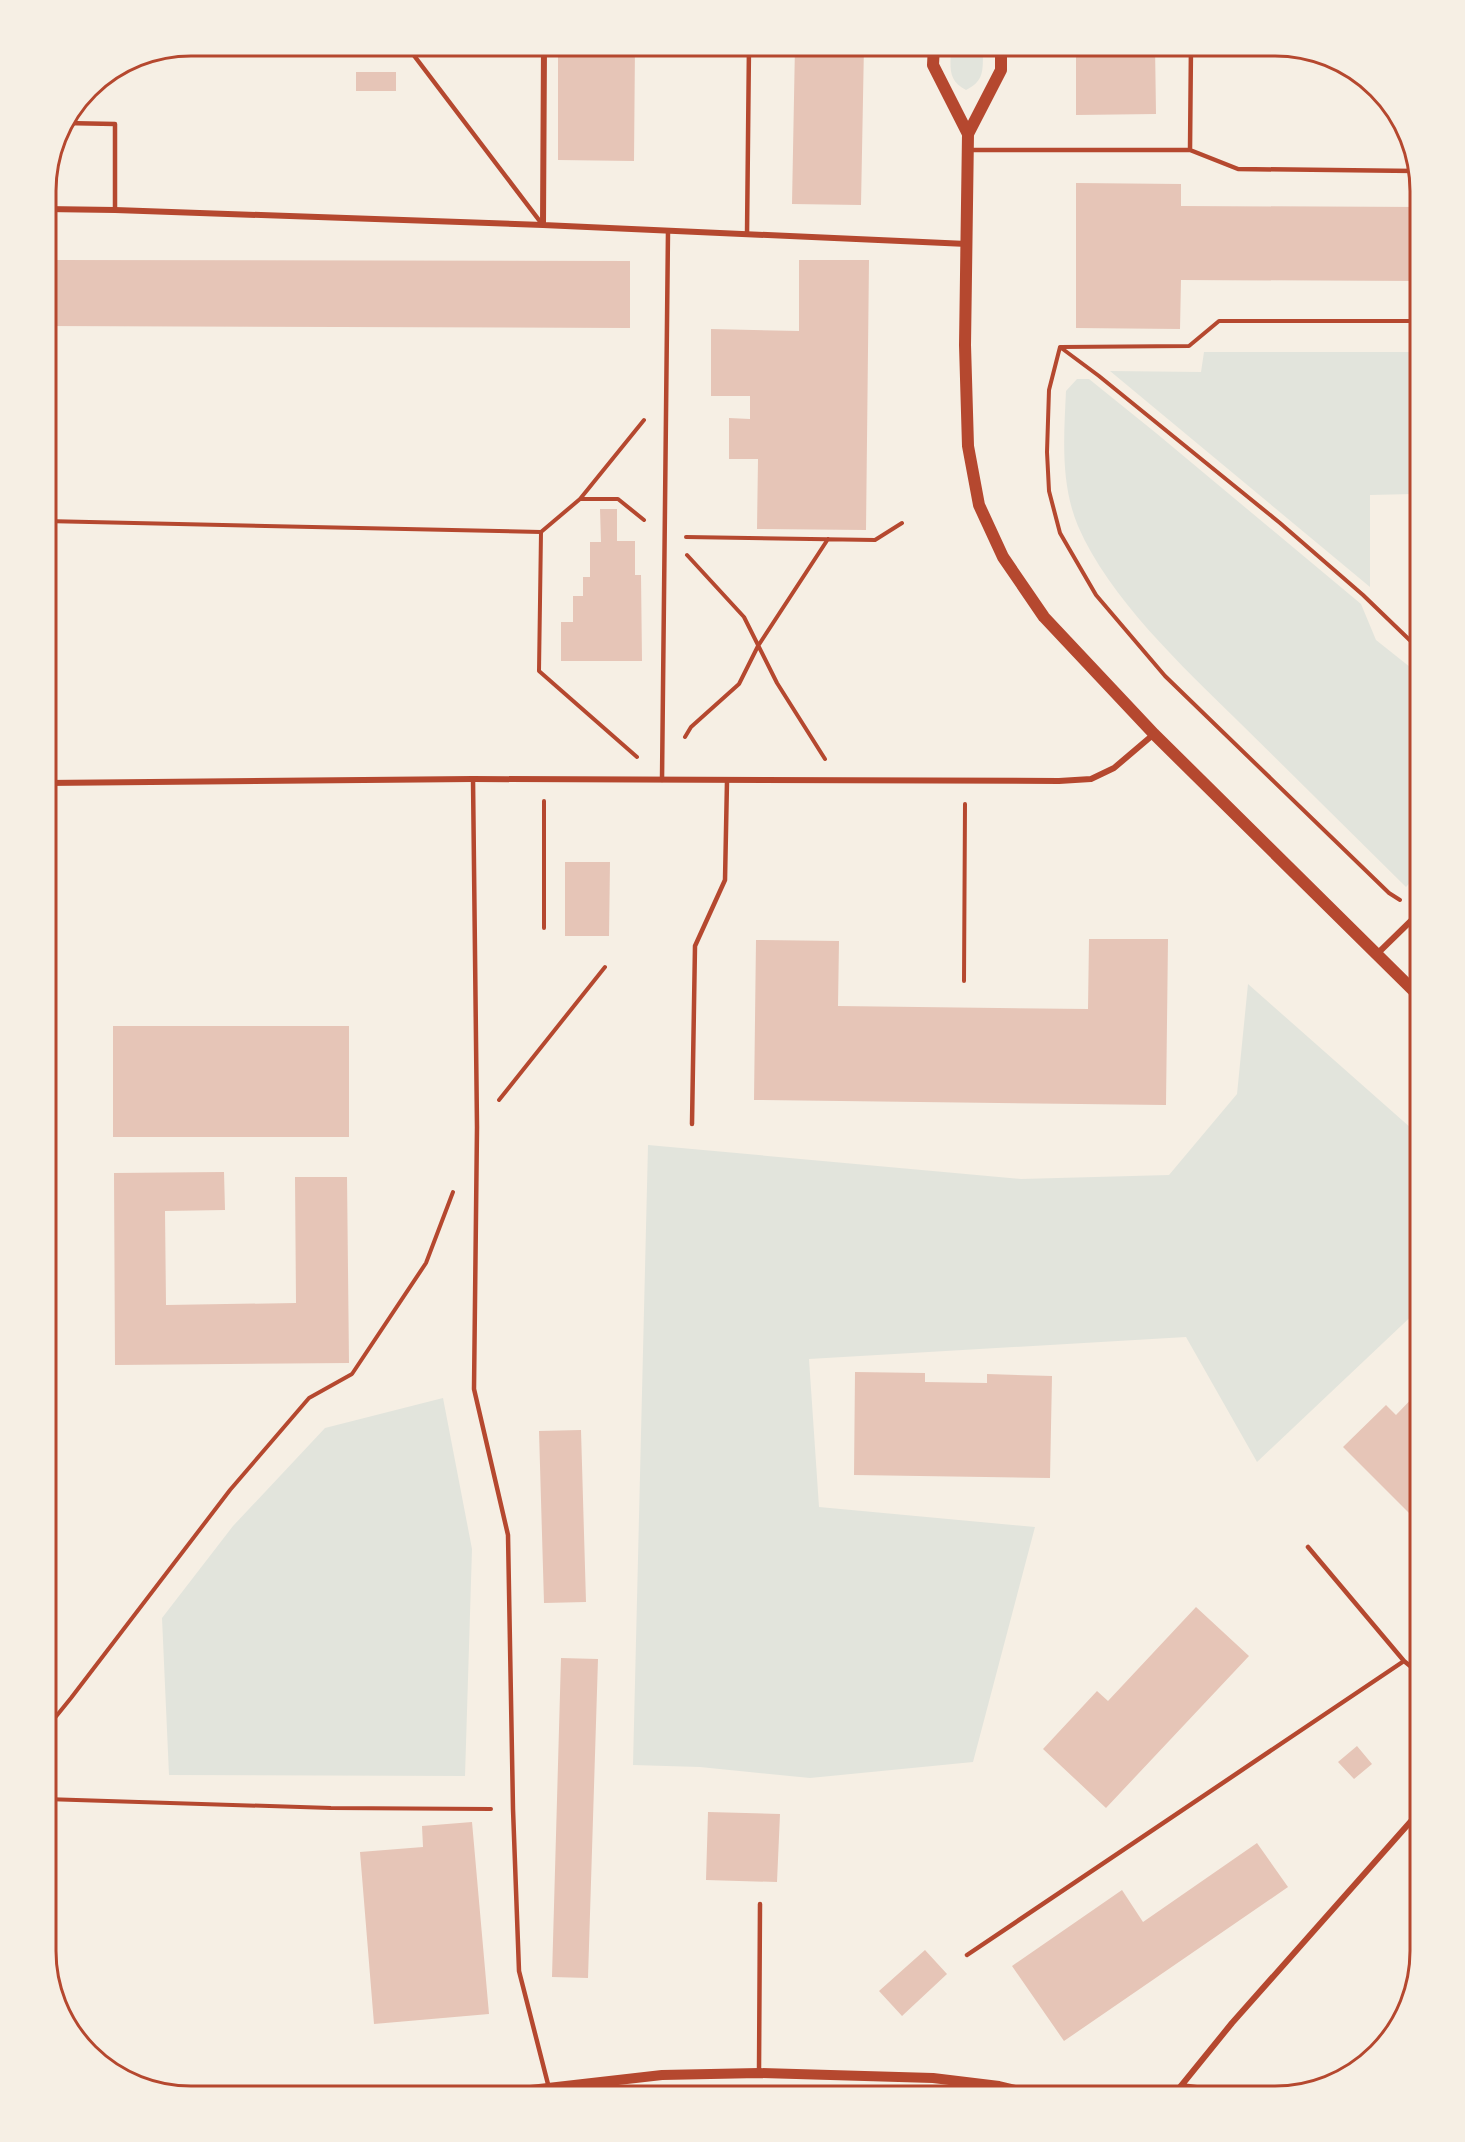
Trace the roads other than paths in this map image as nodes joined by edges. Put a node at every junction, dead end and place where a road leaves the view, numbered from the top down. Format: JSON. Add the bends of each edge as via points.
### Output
{"nodes":[{"id":1,"x":414,"y":56,"type":"edge"},
{"id":2,"x":544,"y":56,"type":"edge"},
{"id":3,"x":749,"y":56,"type":"edge"},
{"id":4,"x":933,"y":56,"type":"edge"},
{"id":5,"x":1001,"y":56,"type":"edge"},
{"id":6,"x":1191,"y":56,"type":"edge"},
{"id":7,"x":74,"y":123,"type":"edge"},
{"id":8,"x":968,"y":134,"type":"junction"},
{"id":9,"x":968,"y":150,"type":"junction"},
{"id":10,"x":1190,"y":150,"type":"junction"},
{"id":11,"x":1408,"y":171,"type":"edge"},
{"id":12,"x":56,"y":209,"type":"edge"},
{"id":13,"x":115,"y":210,"type":"junction"},
{"id":14,"x":543,"y":225,"type":"junction"},
{"id":15,"x":668,"y":231,"type":"junction"},
{"id":16,"x":747,"y":235,"type":"junction"},
{"id":17,"x":966,"y":244,"type":"junction"},
{"id":18,"x":1154,"y":734,"type":"junction"},
{"id":19,"x":473,"y":779,"type":"junction"},
{"id":20,"x":662,"y":780,"type":"junction"},
{"id":21,"x":727,"y":781,"type":"junction"},
{"id":22,"x":56,"y":783,"type":"edge"},
{"id":23,"x":1410,"y":922,"type":"edge"},
{"id":24,"x":1376,"y":955,"type":"junction"},
{"id":25,"x":1410,"y":987,"type":"edge"},
{"id":26,"x":692,"y":1124,"type":"dead end"},
{"id":27,"x":1308,"y":1547,"type":"dead end"},
{"id":28,"x":1404,"y":1660,"type":"junction"},
{"id":29,"x":1410,"y":1665,"type":"edge"},
{"id":30,"x":1410,"y":1822,"type":"edge"},
{"id":31,"x":760,"y":1904,"type":"dead end"},
{"id":32,"x":968,"y":1955,"type":"dead end"},
{"id":33,"x":759,"y":2073,"type":"junction"},
{"id":34,"x":547,"y":2086,"type":"edge"},
{"id":35,"x":586,"y":2086,"type":"edge"},
{"id":36,"x":999,"y":2086,"type":"edge"},
{"id":37,"x":1182,"y":2086,"type":"edge"}],
"edges":[{"from":1,"to":14,"type":"lane"},
{"from":2,"to":14,"type":"street"},
{"from":3,"to":16,"type":"lane"},
{"from":4,"to":8,"type":"main road","via":[[933,65]]},
{"from":5,"to":8,"type":"main road","via":[[1001,70]]},
{"from":6,"to":10,"type":"lane"},
{"from":7,"to":13,"type":"lane","via":[[115,124]]},
{"from":8,"to":9,"type":"main road"},
{"from":9,"to":10,"type":"lane"},
{"from":9,"to":17,"type":"main road"},
{"from":10,"to":11,"type":"lane","via":[[1238,169]]},
{"from":12,"to":13,"type":"street"},
{"from":13,"to":14,"type":"street"},
{"from":14,"to":15,"type":"street"},
{"from":15,"to":16,"type":"street"},
{"from":15,"to":20,"type":"lane"},
{"from":16,"to":17,"type":"street"},
{"from":17,"to":18,"type":"main road","via":[[968,446],[979,505],[1003,557],[1044,617]]},
{"from":18,"to":21,"type":"street","via":[[1114,768],[1091,779]]},
{"from":18,"to":24,"type":"main road"},
{"from":19,"to":20,"type":"street"},
{"from":19,"to":22,"type":"street"},
{"from":19,"to":34,"type":"lane","via":[[477,1127],[474,1389],[508,1535],[519,1971]]},
{"from":20,"to":21,"type":"street"},
{"from":21,"to":26,"type":"lane","via":[[725,880],[695,946]]},
{"from":23,"to":24,"type":"street"},
{"from":24,"to":25,"type":"main road"},
{"from":27,"to":28,"type":"lane"},
{"from":28,"to":29,"type":"lane"},
{"from":28,"to":32,"type":"lane"},
{"from":30,"to":37,"type":"street","via":[[1232,2023]]},
{"from":31,"to":33,"type":"lane"},
{"from":33,"to":35,"type":"street","via":[[662,2074]]},
{"from":33,"to":36,"type":"street","via":[[933,2078]]}]}
